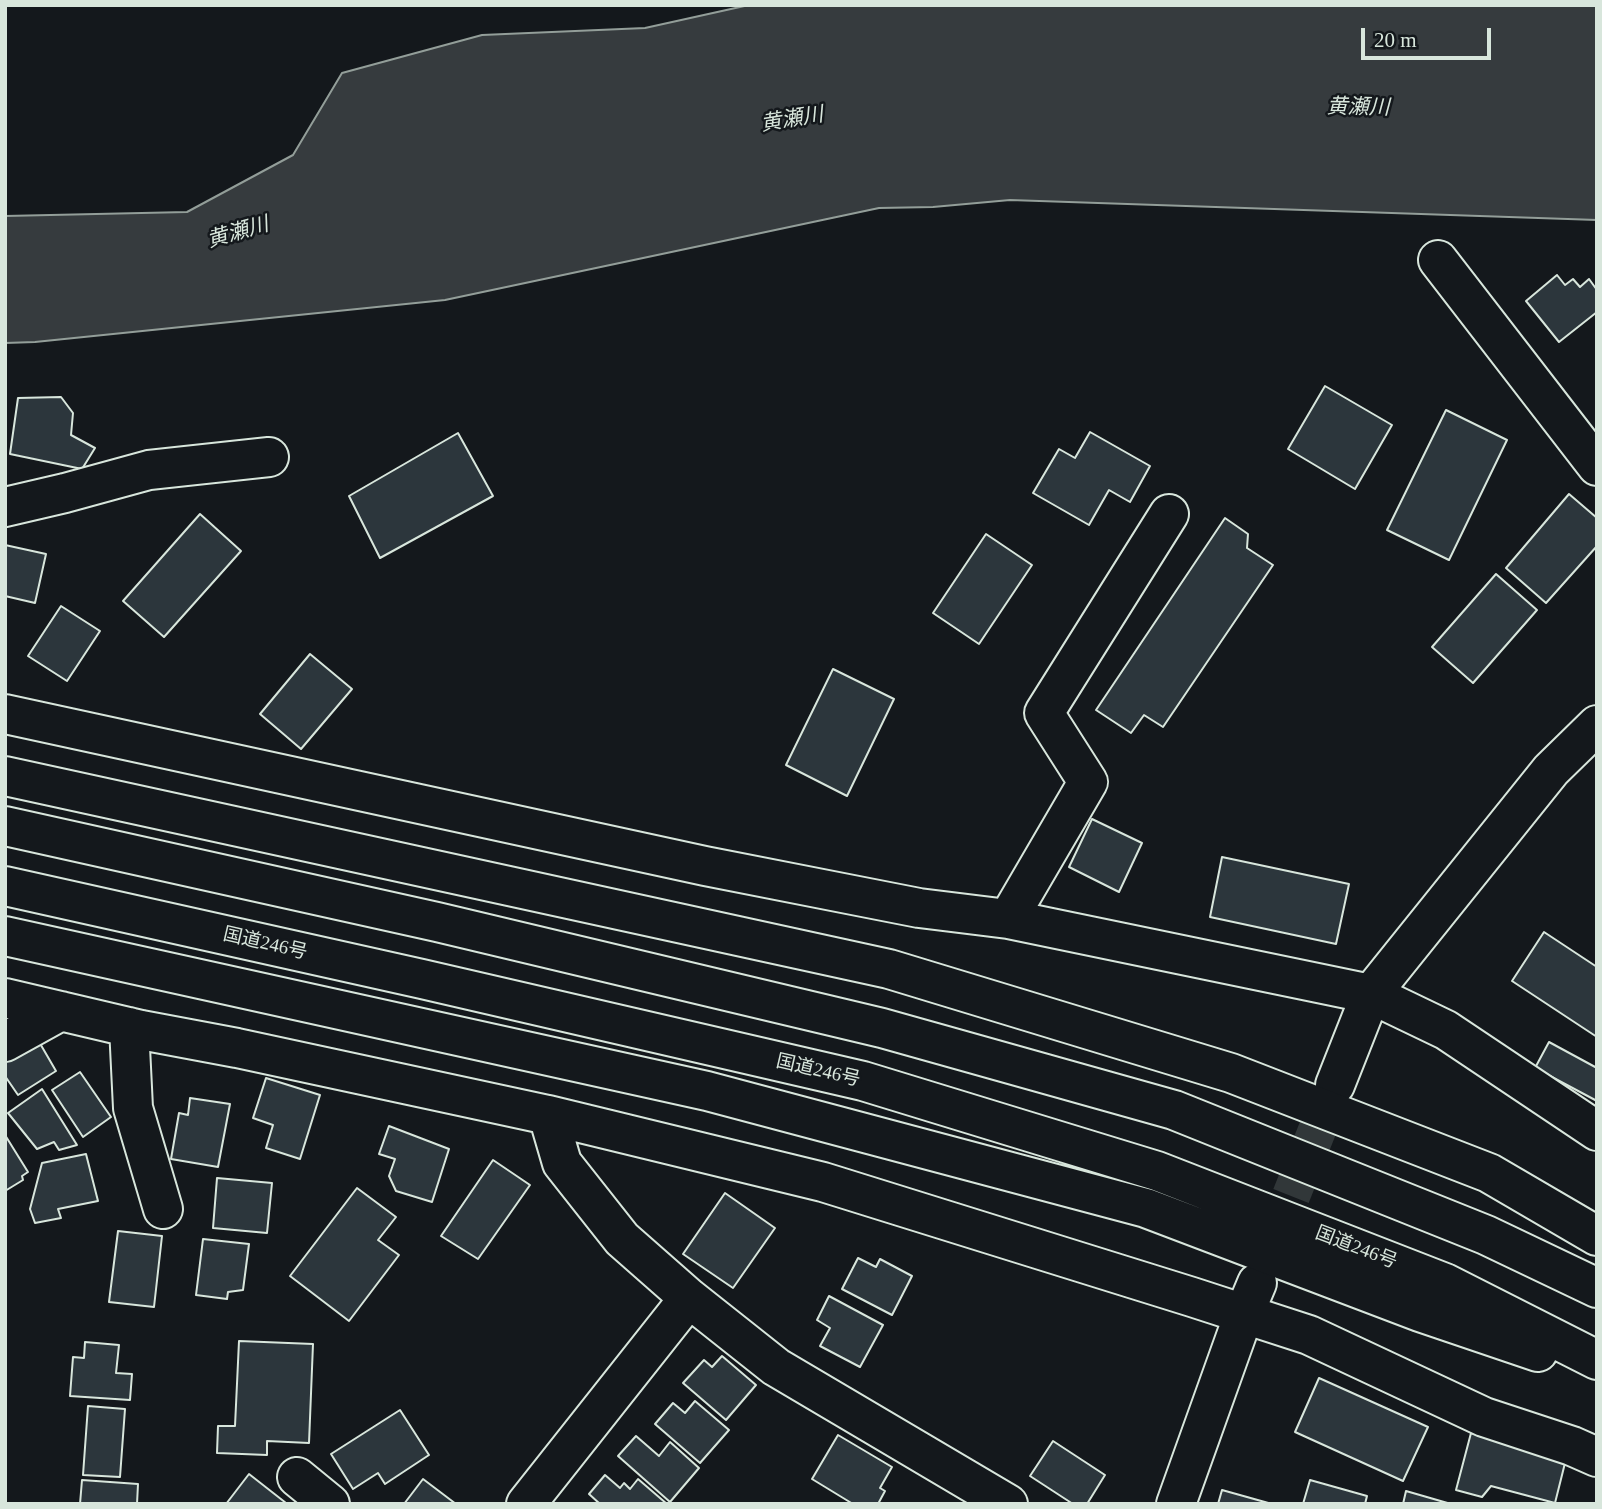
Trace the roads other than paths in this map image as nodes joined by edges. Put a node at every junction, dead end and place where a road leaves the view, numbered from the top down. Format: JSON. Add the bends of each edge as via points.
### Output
{"nodes":[{"id":1,"x":1438,"y":260,"type":"dead end"},
{"id":2,"x":269,"y":457,"type":"dead end"},
{"id":3,"x":1597,"y":466,"type":"edge"},
{"id":4,"x":5,"y":507,"type":"edge"},
{"id":5,"x":1169,"y":514,"type":"dead end"},
{"id":6,"x":5,"y":714,"type":"edge"},
{"id":7,"x":1597,"y":725,"type":"edge"},
{"id":8,"x":5,"y":776,"type":"edge"},
{"id":9,"x":5,"y":826,"type":"edge"},
{"id":10,"x":5,"y":886,"type":"edge"},
{"id":11,"x":1008,"y":919,"type":"junction"},
{"id":12,"x":5,"y":936,"type":"edge"},
{"id":13,"x":1371,"y":994,"type":"junction"},
{"id":14,"x":5,"y":998,"type":"edge"},
{"id":15,"x":61,"y":1011,"type":"junction"},
{"id":16,"x":129,"y":1027,"type":"junction"},
{"id":17,"x":5,"y":1042,"type":"edge"},
{"id":18,"x":1335,"y":1084,"type":"tunnel mouth"},
{"id":19,"x":548,"y":1115,"type":"junction"},
{"id":20,"x":1597,"y":1131,"type":"edge"},
{"id":21,"x":163,"y":1209,"type":"dead end"},
{"id":22,"x":1597,"y":1236,"type":"edge"},
{"id":23,"x":1597,"y":1288,"type":"edge"},
{"id":24,"x":689,"y":1298,"type":"junction"},
{"id":25,"x":1250,"y":1298,"type":"junction"},
{"id":26,"x":1597,"y":1360,"type":"edge"},
{"id":27,"x":1597,"y":1372,"type":"edge"},
{"id":28,"x":1597,"y":1457,"type":"edge"},
{"id":29,"x":297,"y":1477,"type":"dead end"},
{"id":30,"x":330,"y":1504,"type":"edge"},
{"id":31,"x":526,"y":1504,"type":"edge"},
{"id":32,"x":1008,"y":1504,"type":"edge"},
{"id":33,"x":1176,"y":1504,"type":"edge"}],
"edges":[{"from":1,"to":3,"type":"main road"},
{"from":2,"to":4,"type":"main road","via":[[149,470]]},
{"from":5,"to":11,"type":"main road","via":[[1044,713],[1088,782]]},
{"from":6,"to":11,"type":"main road","via":[[705,866],[919,908]]},
{"from":7,"to":13,"type":"main road","via":[[1551,770]]},
{"from":8,"to":22,"type":"main road","via":[[889,969],[1231,1073],[1489,1173]]},
{"from":9,"to":23,"type":"main road","via":[[882,1028],[1174,1110],[1486,1234]]},
{"from":10,"to":26,"type":"main road","name":"国道246号","via":[[863,1081],[1157,1171],[1445,1283]]},
{"from":11,"to":13,"type":"main road"},
{"from":12,"to":27,"type":"main road","via":[[707,1091],[1146,1208],[1420,1312]]},
{"from":13,"to":18,"type":"main road"},
{"from":13,"to":20,"type":"main road","via":[[1446,1030]]},
{"from":14,"to":15,"type":"main road"},
{"from":15,"to":16,"type":"main road"},
{"from":15,"to":17,"type":"main road"},
{"from":16,"to":19,"type":"main road"},
{"from":16,"to":21,"type":"main road","via":[[133,1108]]},
{"from":19,"to":24,"type":"main road","via":[[562,1163],[570,1174],[622,1239]]},
{"from":19,"to":25,"type":"main road","via":[[823,1182]]},
{"from":24,"to":31,"type":"main road"},
{"from":24,"to":32,"type":"main road","via":[[776,1367]]},
{"from":25,"to":28,"type":"main road","via":[[1309,1335],[1484,1418]]},
{"from":25,"to":33,"type":"main road"},
{"from":29,"to":30,"type":"main road"}]}
